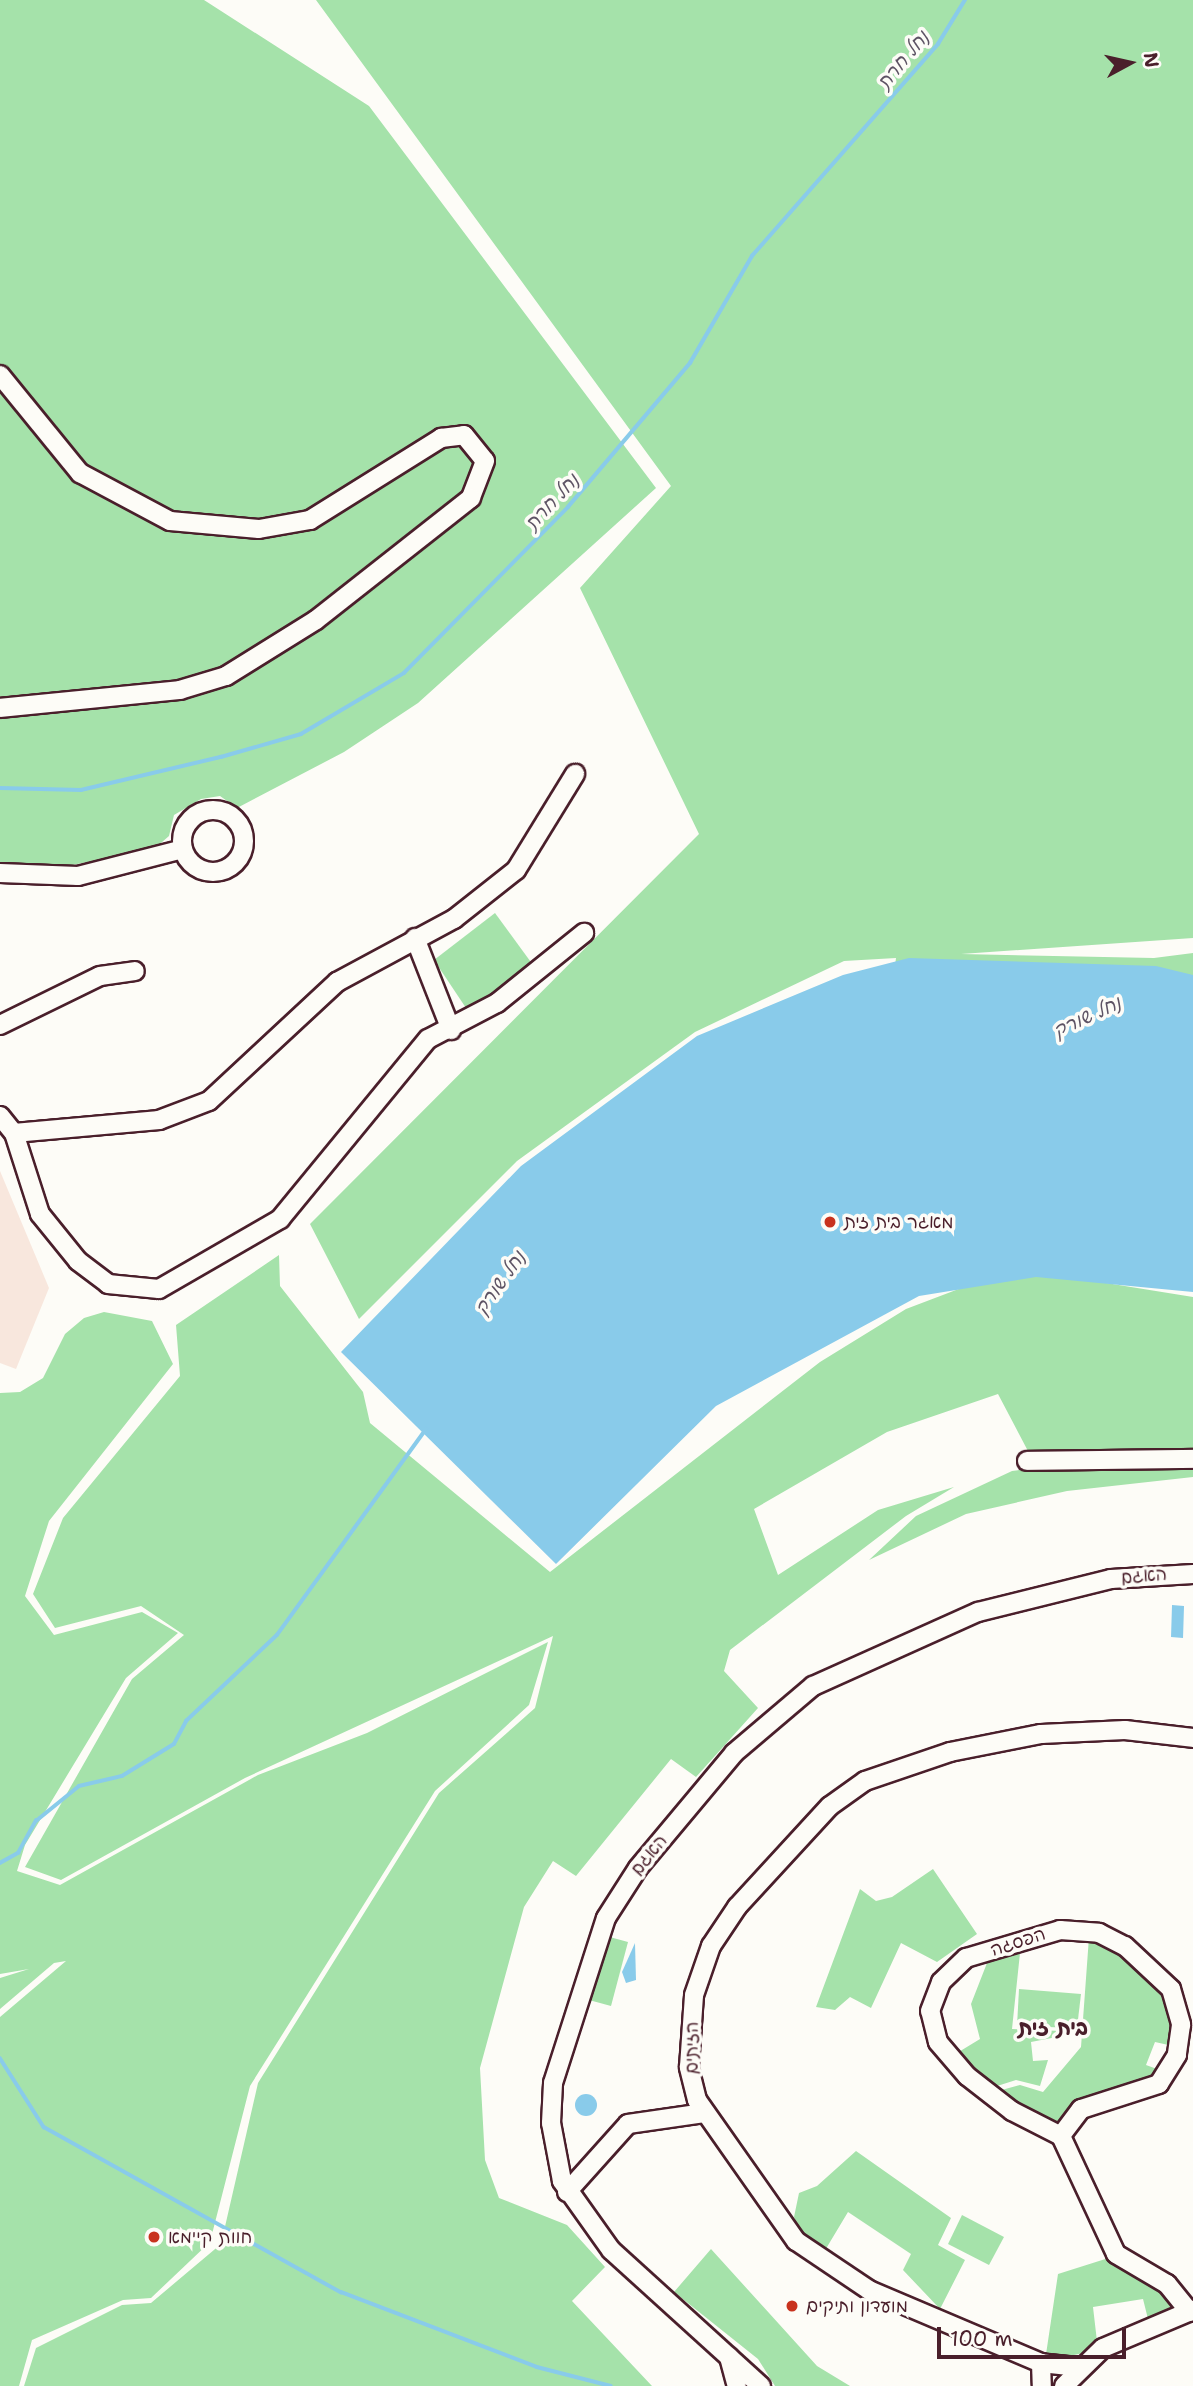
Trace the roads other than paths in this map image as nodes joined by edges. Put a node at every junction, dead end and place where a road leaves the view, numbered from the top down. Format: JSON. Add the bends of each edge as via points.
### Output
{"nodes":[{"id":1,"x":0,"y":375,"type":"edge"},
{"id":2,"x":0,"y":708,"type":"edge"},
{"id":3,"x":575,"y":774,"type":"dead end"},
{"id":4,"x":183,"y":849,"type":"dead end"},
{"id":5,"x":0,"y":873,"type":"edge"},
{"id":6,"x":584,"y":933,"type":"dead end"},
{"id":7,"x":415,"y":938,"type":"junction"},
{"id":8,"x":135,"y":971,"type":"dead end"},
{"id":9,"x":0,"y":1025,"type":"edge"},
{"id":10,"x":451,"y":1030,"type":"junction"},
{"id":11,"x":0,"y":1116,"type":"edge"},
{"id":12,"x":15,"y":1133,"type":"junction"},
{"id":13,"x":1193,"y":1459,"type":"edge"},
{"id":14,"x":1027,"y":1461,"type":"dead end"},
{"id":15,"x":1193,"y":1574,"type":"edge"},
{"id":16,"x":1193,"y":1738,"type":"edge"},
{"id":17,"x":704,"y":2113,"type":"junction"},
{"id":18,"x":1062,"y":2136,"type":"junction"},
{"id":19,"x":567,"y":2192,"type":"junction"},
{"id":20,"x":1191,"y":2311,"type":"edge"},
{"id":21,"x":729,"y":2357,"type":"junction"},
{"id":22,"x":1041,"y":2363,"type":"junction"},
{"id":23,"x":1078,"y":2367,"type":"junction"},
{"id":24,"x":737,"y":2386,"type":"edge"},
{"id":25,"x":761,"y":2386,"type":"edge"},
{"id":26,"x":1042,"y":2386,"type":"edge"},
{"id":27,"x":1064,"y":2386,"type":"edge"}],
"edges":[{"from":1,"to":2,"type":"street","via":[[80,473],[170,521],[259,529],[310,520],[441,438],[464,435],[485,461],[471,498],[316,620],[226,676],[180,690]]},
{"from":3,"to":7,"type":"street","via":[[516,870],[454,919]]},
{"from":4,"to":5,"type":"street","via":[[78,876]]},
{"from":6,"to":10,"type":"street","via":[[497,1003]]},
{"from":7,"to":10,"type":"street"},
{"from":7,"to":12,"type":"street","via":[[300,1009],[209,1101],[185,1115]]},
{"from":8,"to":9,"type":"street","via":[[100,976]]},
{"from":10,"to":12,"type":"street","via":[[428,1039],[280,1219],[159,1289],[108,1284],[78,1261],[40,1214]]},
{"from":11,"to":12,"type":"street"},
{"from":13,"to":14,"type":"street"},
{"from":15,"to":19,"type":"street","name":"האגם","via":[[1111,1579],[928,1630],[813,1686],[734,1753],[631,1878],[596,1939],[551,2094],[552,2133]]},
{"from":16,"to":17,"type":"street","name":"הזיתים","via":[[1125,1730],[1021,1737],[908,1765],[849,1790],[758,1881],[706,1957],[693,2002],[689,2060]]},
{"from":17,"to":19,"type":"street","via":[[628,2124]]},
{"from":17,"to":22,"type":"street","name":"הזיתים","via":[[777,2220],[825,2266]]},
{"from":18,"to":18,"type":"street","name":"הפסגה","via":[[1081,2109],[1159,2084],[1181,2033],[1178,2002],[1166,1984],[1117,1941],[1080,1929],[1040,1934],[966,1958],[941,1982],[930,2011],[938,2042],[967,2076],[1012,2111]]},
{"from":18,"to":20,"type":"street","via":[[1111,2247],[1167,2284]]},
{"from":19,"to":21,"type":"street","name":"האגם","via":[[620,2259]]},
{"from":20,"to":23,"type":"street","via":[[1108,2345]]},
{"from":21,"to":24,"type":"street"},
{"from":21,"to":25,"type":"street","name":"האגם"},
{"from":22,"to":23,"type":"street","name":"הזיתים"},
{"from":22,"to":26,"type":"street"},
{"from":23,"to":27,"type":"street"}]}
